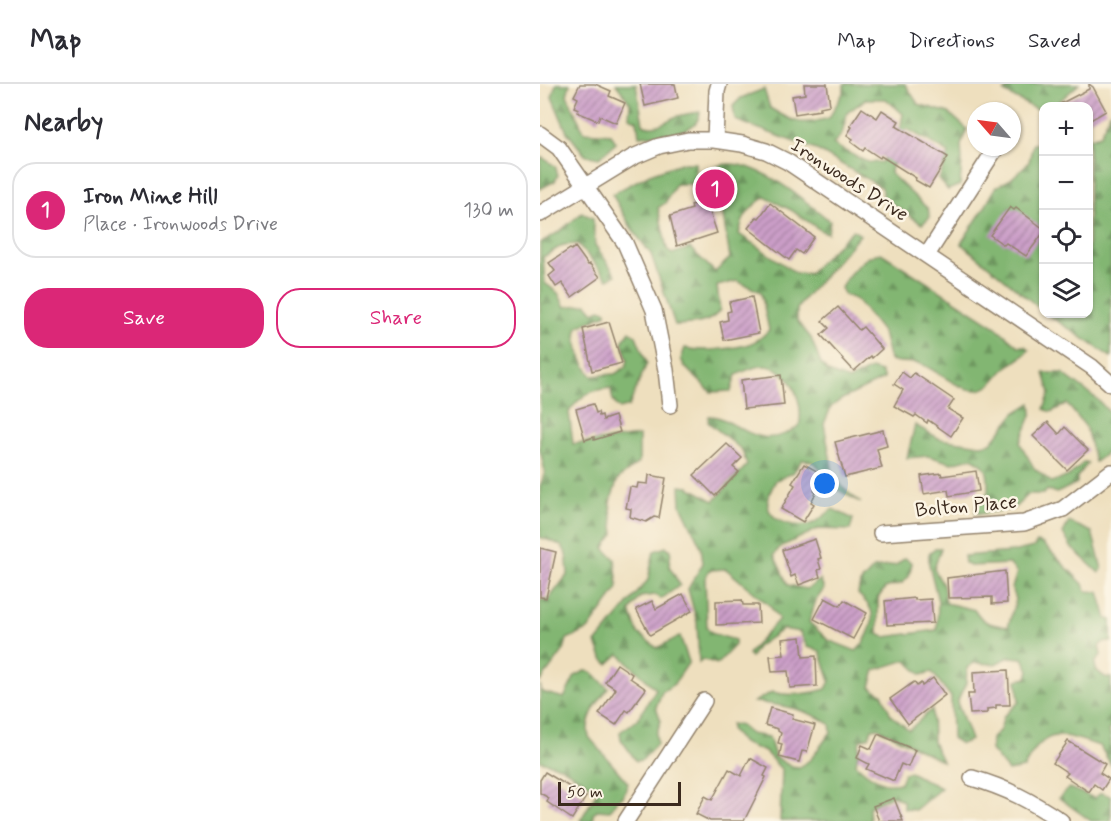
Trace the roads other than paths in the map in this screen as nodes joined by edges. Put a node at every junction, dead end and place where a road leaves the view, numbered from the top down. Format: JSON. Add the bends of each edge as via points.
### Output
{"nodes":[{"id":1,"x":719,"y":84,"type":"edge"},
{"id":2,"x":540,"y":134,"type":"edge"},
{"id":3,"x":715,"y":140,"type":"junction"},
{"id":4,"x":991,"y":156,"type":"edge"},
{"id":5,"x":585,"y":185,"type":"junction"},
{"id":6,"x":540,"y":214,"type":"edge"},
{"id":7,"x":927,"y":255,"type":"junction"},
{"id":8,"x":1111,"y":384,"type":"edge"},
{"id":9,"x":670,"y":405,"type":"dead end"},
{"id":10,"x":1111,"y":472,"type":"edge"},
{"id":11,"x":881,"y":533,"type":"dead end"},
{"id":12,"x":704,"y":701,"type":"dead end"},
{"id":13,"x":972,"y":778,"type":"dead end"},
{"id":14,"x":626,"y":821,"type":"edge"},
{"id":15,"x":1061,"y":821,"type":"edge"}],
"edges":[{"from":1,"to":3,"type":"street"},
{"from":2,"to":5,"type":"street","via":[[559,148]]},
{"from":3,"to":5,"type":"street","name":"Ironwoods Drive","via":[[659,146]]},
{"from":3,"to":7,"type":"street","name":"Ironwoods Drive","via":[[766,151],[788,162]]},
{"from":4,"to":7,"type":"street"},
{"from":5,"to":6,"type":"street","name":"Ironwoods Drive"},
{"from":5,"to":9,"type":"street","via":[[624,243],[654,310]]},
{"from":7,"to":8,"type":"street","name":"Ironwoods Drive","via":[[1092,367]]},
{"from":10,"to":11,"type":"street","name":"Bolton Place","via":[[1063,509],[1024,523]]},
{"from":12,"to":14,"type":"street"},
{"from":13,"to":15,"type":"street","via":[[1031,800]]}]}
